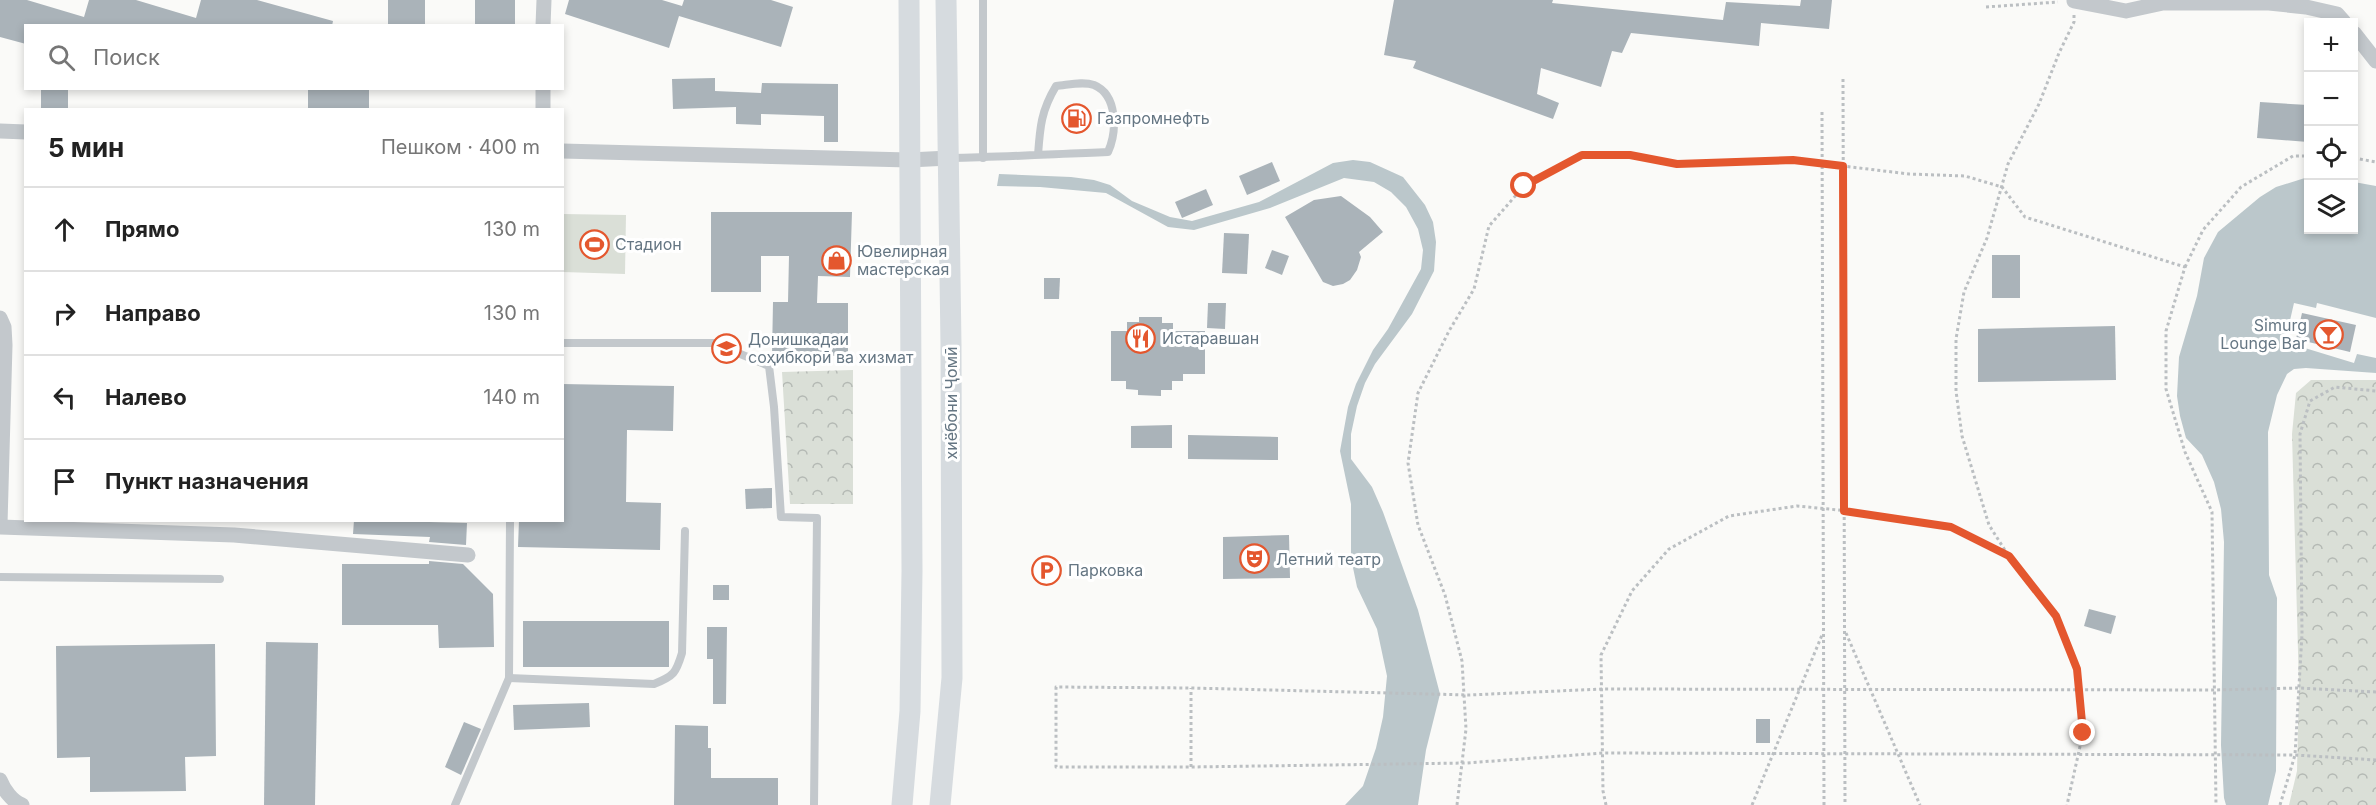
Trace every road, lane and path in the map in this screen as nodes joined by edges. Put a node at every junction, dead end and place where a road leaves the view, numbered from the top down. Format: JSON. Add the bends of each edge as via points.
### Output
{"nodes":[{"id":1,"x":544,"y":0,"type":"edge"},
{"id":2,"x":909,"y":0,"type":"edge"},
{"id":3,"x":946,"y":0,"type":"edge"},
{"id":4,"x":983,"y":0,"type":"edge"},
{"id":5,"x":2325,"y":0,"type":"edge"},
{"id":6,"x":2074,"y":1,"type":"edge"},
{"id":7,"x":1986,"y":7,"type":"dead end"},
{"id":8,"x":2341,"y":18,"type":"edge"},
{"id":9,"x":543,"y":24,"type":"edge"},
{"id":10,"x":2358,"y":38,"type":"edge"},
{"id":11,"x":2376,"y":61,"type":"edge"},
{"id":12,"x":1843,"y":79,"type":"dead end"},
{"id":13,"x":543,"y":90,"type":"edge"},
{"id":14,"x":543,"y":108,"type":"edge"},
{"id":15,"x":1822,"y":112,"type":"dead end"},
{"id":16,"x":0,"y":131,"type":"edge"},
{"id":17,"x":24,"y":132,"type":"edge"},
{"id":18,"x":564,"y":151,"type":"edge"},
{"id":19,"x":1038,"y":155,"type":"junction"},
{"id":20,"x":2304,"y":156,"type":"edge"},
{"id":21,"x":949,"y":158,"type":"junction"},
{"id":22,"x":983,"y":158,"type":"junction"},
{"id":23,"x":2358,"y":159,"type":"edge"},
{"id":24,"x":909,"y":160,"type":"junction"},
{"id":25,"x":2376,"y":162,"type":"edge"},
{"id":26,"x":1822,"y":164,"type":"junction"},
{"id":27,"x":1843,"y":166,"type":"junction"},
{"id":28,"x":2002,"y":188,"type":"junction"},
{"id":29,"x":2185,"y":267,"type":"junction"},
{"id":30,"x":0,"y":318,"type":"edge"},
{"id":31,"x":564,"y":343,"type":"edge"},
{"id":32,"x":2376,"y":391,"type":"edge"},
{"id":33,"x":1823,"y":509,"type":"junction"},
{"id":34,"x":1844,"y":511,"type":"junction"},
{"id":35,"x":510,"y":522,"type":"edge"},
{"id":36,"x":0,"y":525,"type":"edge"},
{"id":37,"x":685,"y":531,"type":"dead end"},
{"id":38,"x":468,"y":555,"type":"dead end"},
{"id":39,"x":2009,"y":556,"type":"junction"},
{"id":40,"x":0,"y":577,"type":"edge"},
{"id":41,"x":220,"y":579,"type":"dead end"},
{"id":42,"x":1844,"y":630,"type":"junction"},
{"id":43,"x":1824,"y":632,"type":"junction"},
{"id":44,"x":508,"y":678,"type":"junction"},
{"id":45,"x":1191,"y":688,"type":"junction"},
{"id":46,"x":2299,"y":688,"type":"junction"},
{"id":47,"x":1602,"y":689,"type":"junction"},
{"id":48,"x":1800,"y":689,"type":"junction"},
{"id":49,"x":1824,"y":689,"type":"junction"},
{"id":50,"x":1844,"y":689,"type":"junction"},
{"id":51,"x":1870,"y":689,"type":"junction"},
{"id":52,"x":2079,"y":690,"type":"junction"},
{"id":53,"x":2214,"y":690,"type":"junction"},
{"id":54,"x":2376,"y":692,"type":"edge"},
{"id":55,"x":1603,"y":753,"type":"junction"},
{"id":56,"x":1773,"y":754,"type":"junction"},
{"id":57,"x":1824,"y":754,"type":"junction"},
{"id":58,"x":1845,"y":754,"type":"junction"},
{"id":59,"x":1898,"y":754,"type":"junction"},
{"id":60,"x":2078,"y":755,"type":"junction"},
{"id":61,"x":2295,"y":755,"type":"junction"},
{"id":62,"x":2215,"y":756,"type":"junction"},
{"id":63,"x":2376,"y":760,"type":"edge"},
{"id":64,"x":1191,"y":767,"type":"junction"},
{"id":65,"x":0,"y":780,"type":"edge"},
{"id":66,"x":22,"y":805,"type":"edge"},
{"id":67,"x":455,"y":805,"type":"edge"},
{"id":68,"x":814,"y":805,"type":"edge"},
{"id":69,"x":902,"y":805,"type":"edge"},
{"id":70,"x":940,"y":805,"type":"edge"},
{"id":71,"x":1457,"y":805,"type":"edge"},
{"id":72,"x":1606,"y":805,"type":"edge"},
{"id":73,"x":1752,"y":805,"type":"edge"},
{"id":74,"x":1824,"y":805,"type":"edge"},
{"id":75,"x":1845,"y":805,"type":"edge"},
{"id":76,"x":1920,"y":805,"type":"edge"},
{"id":77,"x":2067,"y":805,"type":"edge"},
{"id":78,"x":2216,"y":805,"type":"edge"},
{"id":79,"x":2280,"y":805,"type":"edge"}],
"edges":[{"from":1,"to":9,"type":"street"},
{"from":2,"to":24,"type":"main road"},
{"from":3,"to":21,"type":"main road","name":"хиёбони Ҷомӣ"},
{"from":4,"to":22,"type":"lane"},
{"from":5,"to":8,"type":"street"},
{"from":6,"to":7,"type":"path"},
{"from":6,"to":8,"type":"street","via":[[2126,11],[2163,3],[2269,3],[2306,7]]},
{"from":6,"to":28,"type":"path","via":[[2074,22],[2008,164]]},
{"from":10,"to":11,"type":"street"},
{"from":12,"to":27,"type":"path"},
{"from":13,"to":14,"type":"street"},
{"from":15,"to":26,"type":"path"},
{"from":16,"to":17,"type":"street"},
{"from":18,"to":24,"type":"street"},
{"from":19,"to":19,"type":"lane","via":[[1108,152],[1114,121],[1105,91],[1092,84],[1056,86],[1045,104]]},
{"from":19,"to":22,"type":"lane"},
{"from":20,"to":29,"type":"path","via":[[2293,156],[2241,188],[2203,230]]},
{"from":21,"to":22,"type":"lane"},
{"from":21,"to":24,"type":"street"},
{"from":21,"to":70,"type":"main road","name":"хиёбони Ҷомӣ","via":[[952,678]]},
{"from":23,"to":25,"type":"path"},
{"from":24,"to":69,"type":"main road","via":[[912,571],[910,711]]},
{"from":26,"to":27,"type":"path"},
{"from":26,"to":33,"type":"path"},
{"from":26,"to":71,"type":"path","via":[[1793,160],[1677,164],[1630,155],[1582,155],[1524,186],[1490,226],[1474,288],[1418,393],[1408,463],[1418,525],[1445,595],[1462,661],[1466,729]]},
{"from":27,"to":28,"type":"path","via":[[1965,176]]},
{"from":27,"to":34,"type":"path"},
{"from":28,"to":29,"type":"path","via":[[2025,217]]},
{"from":28,"to":39,"type":"path","via":[[1987,238],[1964,292],[1956,339],[1956,391],[1962,436],[1989,525]]},
{"from":29,"to":53,"type":"path","via":[[2166,331],[2166,389],[2185,452],[2212,512]]},
{"from":30,"to":36,"type":"street","via":[[4,327]]},
{"from":31,"to":68,"type":"lane","via":[[714,344],[769,366],[781,517],[816,518]]},
{"from":32,"to":46,"type":"path","via":[[2335,387],[2310,401],[2300,434]]},
{"from":33,"to":34,"type":"path"},
{"from":33,"to":43,"type":"path"},
{"from":33,"to":47,"type":"path","via":[[1797,506],[1729,516],[1669,549],[1632,591],[1601,655]]},
{"from":34,"to":39,"type":"path","via":[[1951,527]]},
{"from":34,"to":42,"type":"path"},
{"from":35,"to":44,"type":"lane"},
{"from":36,"to":38,"type":"street","via":[[234,535]]},
{"from":37,"to":44,"type":"lane","via":[[682,653],[677,670],[669,678],[654,684]]},
{"from":39,"to":52,"type":"path","via":[[2056,616],[2077,669]]},
{"from":40,"to":41,"type":"lane"},
{"from":42,"to":50,"type":"path"},
{"from":42,"to":51,"type":"path"},
{"from":43,"to":48,"type":"path"},
{"from":43,"to":49,"type":"path"},
{"from":44,"to":67,"type":"lane"},
{"from":45,"to":47,"type":"path","via":[[1469,695]]},
{"from":45,"to":64,"type":"path"},
{"from":45,"to":64,"type":"path","via":[[1056,687],[1055,733],[1056,767]]},
{"from":46,"to":53,"type":"path"},
{"from":46,"to":54,"type":"path"},
{"from":46,"to":61,"type":"path"},
{"from":47,"to":48,"type":"path"},
{"from":47,"to":55,"type":"path"},
{"from":48,"to":49,"type":"path"},
{"from":48,"to":56,"type":"path"},
{"from":49,"to":50,"type":"path"},
{"from":49,"to":57,"type":"path"},
{"from":50,"to":51,"type":"path"},
{"from":50,"to":58,"type":"path"},
{"from":51,"to":52,"type":"path"},
{"from":51,"to":59,"type":"path"},
{"from":52,"to":53,"type":"path"},
{"from":52,"to":60,"type":"path","via":[[2083,733]]},
{"from":53,"to":62,"type":"path"},
{"from":55,"to":56,"type":"path"},
{"from":55,"to":64,"type":"path","via":[[1466,763]]},
{"from":55,"to":72,"type":"path"},
{"from":56,"to":57,"type":"path"},
{"from":56,"to":73,"type":"path"},
{"from":57,"to":58,"type":"path"},
{"from":57,"to":74,"type":"path"},
{"from":58,"to":59,"type":"path"},
{"from":58,"to":75,"type":"path"},
{"from":59,"to":60,"type":"path"},
{"from":59,"to":76,"type":"path"},
{"from":60,"to":62,"type":"path"},
{"from":60,"to":77,"type":"path"},
{"from":61,"to":62,"type":"path"},
{"from":61,"to":63,"type":"path"},
{"from":61,"to":79,"type":"path"},
{"from":62,"to":78,"type":"path"},
{"from":65,"to":66,"type":"street"}]}
